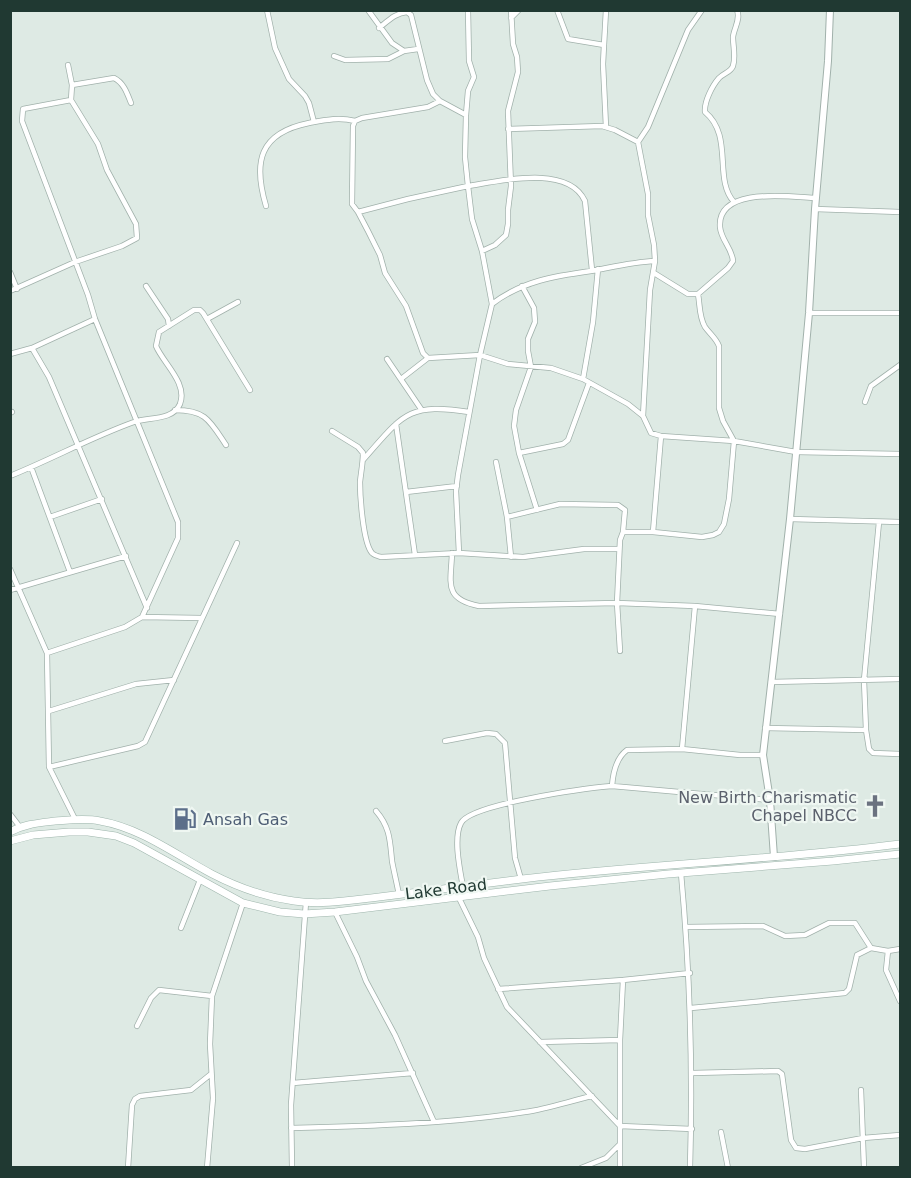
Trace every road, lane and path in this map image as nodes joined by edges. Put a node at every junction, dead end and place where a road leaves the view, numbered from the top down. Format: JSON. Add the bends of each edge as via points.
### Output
{"nodes":[{"id":1,"x":267,"y":10,"type":"edge"},
{"id":2,"x":368,"y":10,"type":"edge"},
{"id":3,"x":468,"y":10,"type":"edge"},
{"id":4,"x":511,"y":10,"type":"edge"},
{"id":5,"x":519,"y":10,"type":"edge"},
{"id":6,"x":559,"y":10,"type":"edge"},
{"id":7,"x":606,"y":10,"type":"edge"},
{"id":8,"x":702,"y":10,"type":"edge"},
{"id":9,"x":736,"y":10,"type":"edge"},
{"id":10,"x":830,"y":10,"type":"edge"},
{"id":11,"x":511,"y":18,"type":"junction"},
{"id":12,"x":379,"y":28,"type":"junction"},
{"id":13,"x":604,"y":45,"type":"junction"},
{"id":14,"x":418,"y":49,"type":"junction"},
{"id":15,"x":404,"y":51,"type":"junction"},
{"id":16,"x":334,"y":56,"type":"dead end"},
{"id":17,"x":68,"y":65,"type":"dead end"},
{"id":18,"x":72,"y":85,"type":"junction"},
{"id":19,"x":70,"y":100,"type":"junction"},
{"id":20,"x":440,"y":101,"type":"junction"},
{"id":21,"x":131,"y":103,"type":"dead end"},
{"id":22,"x":465,"y":115,"type":"junction"},
{"id":23,"x":355,"y":121,"type":"junction"},
{"id":24,"x":314,"y":122,"type":"junction"},
{"id":25,"x":606,"y":127,"type":"junction"},
{"id":26,"x":508,"y":129,"type":"junction"},
{"id":27,"x":638,"y":142,"type":"junction"},
{"id":28,"x":510,"y":180,"type":"junction"},
{"id":29,"x":468,"y":186,"type":"junction"},
{"id":30,"x":815,"y":198,"type":"junction"},
{"id":31,"x":734,"y":202,"type":"junction"},
{"id":32,"x":266,"y":206,"type":"dead end"},
{"id":33,"x":814,"y":209,"type":"junction"},
{"id":34,"x":358,"y":212,"type":"junction"},
{"id":35,"x":900,"y":212,"type":"edge"},
{"id":36,"x":482,"y":251,"type":"junction"},
{"id":37,"x":655,"y":261,"type":"junction"},
{"id":38,"x":75,"y":262,"type":"junction"},
{"id":39,"x":598,"y":269,"type":"junction"},
{"id":40,"x":592,"y":270,"type":"junction"},
{"id":41,"x":10,"y":272,"type":"edge"},
{"id":42,"x":654,"y":273,"type":"junction"},
{"id":43,"x":146,"y":286,"type":"dead end"},
{"id":44,"x":522,"y":286,"type":"junction"},
{"id":45,"x":17,"y":289,"type":"junction"},
{"id":46,"x":10,"y":291,"type":"edge"},
{"id":47,"x":698,"y":294,"type":"junction"},
{"id":48,"x":238,"y":302,"type":"dead end"},
{"id":49,"x":492,"y":304,"type":"junction"},
{"id":50,"x":809,"y":313,"type":"junction"},
{"id":51,"x":900,"y":313,"type":"edge"},
{"id":52,"x":95,"y":319,"type":"junction"},
{"id":53,"x":207,"y":319,"type":"junction"},
{"id":54,"x":169,"y":326,"type":"junction"},
{"id":55,"x":32,"y":348,"type":"junction"},
{"id":56,"x":10,"y":354,"type":"edge"},
{"id":57,"x":480,"y":355,"type":"junction"},
{"id":58,"x":428,"y":358,"type":"junction"},
{"id":59,"x":387,"y":359,"type":"dead end"},
{"id":60,"x":900,"y":365,"type":"edge"},
{"id":61,"x":531,"y":367,"type":"junction"},
{"id":62,"x":583,"y":379,"type":"junction"},
{"id":63,"x":401,"y":380,"type":"junction"},
{"id":64,"x":589,"y":383,"type":"junction"},
{"id":65,"x":250,"y":390,"type":"dead end"},
{"id":66,"x":865,"y":402,"type":"dead end"},
{"id":67,"x":421,"y":409,"type":"junction"},
{"id":68,"x":175,"y":410,"type":"junction"},
{"id":69,"x":469,"y":412,"type":"junction"},
{"id":70,"x":643,"y":416,"type":"junction"},
{"id":71,"x":136,"y":421,"type":"junction"},
{"id":72,"x":396,"y":424,"type":"junction"},
{"id":73,"x":332,"y":430,"type":"dead end"},
{"id":74,"x":661,"y":436,"type":"junction"},
{"id":75,"x":734,"y":441,"type":"junction"},
{"id":76,"x":226,"y":445,"type":"dead end"},
{"id":77,"x":78,"y":446,"type":"junction"},
{"id":78,"x":796,"y":452,"type":"junction"},
{"id":79,"x":519,"y":453,"type":"junction"},
{"id":80,"x":900,"y":454,"type":"edge"},
{"id":81,"x":363,"y":460,"type":"junction"},
{"id":82,"x":496,"y":462,"type":"dead end"},
{"id":83,"x":31,"y":467,"type":"junction"},
{"id":84,"x":10,"y":476,"type":"edge"},
{"id":85,"x":457,"y":486,"type":"junction"},
{"id":86,"x":406,"y":492,"type":"junction"},
{"id":87,"x":102,"y":499,"type":"junction"},
{"id":88,"x":537,"y":510,"type":"junction"},
{"id":89,"x":50,"y":517,"type":"junction"},
{"id":90,"x":507,"y":517,"type":"junction"},
{"id":91,"x":790,"y":519,"type":"junction"},
{"id":92,"x":879,"y":522,"type":"junction"},
{"id":93,"x":900,"y":522,"type":"edge"},
{"id":94,"x":623,"y":532,"type":"junction"},
{"id":95,"x":653,"y":532,"type":"junction"},
{"id":96,"x":237,"y":543,"type":"dead end"},
{"id":97,"x":619,"y":549,"type":"junction"},
{"id":98,"x":452,"y":553,"type":"junction"},
{"id":99,"x":459,"y":553,"type":"junction"},
{"id":100,"x":415,"y":555,"type":"junction"},
{"id":101,"x":126,"y":556,"type":"junction"},
{"id":102,"x":511,"y":557,"type":"junction"},
{"id":103,"x":10,"y":569,"type":"edge"},
{"id":104,"x":70,"y":572,"type":"junction"},
{"id":105,"x":18,"y":587,"type":"junction"},
{"id":106,"x":10,"y":590,"type":"edge"},
{"id":107,"x":617,"y":603,"type":"junction"},
{"id":108,"x":695,"y":606,"type":"junction"},
{"id":109,"x":147,"y":608,"type":"junction"},
{"id":110,"x":780,"y":614,"type":"junction"},
{"id":111,"x":142,"y":616,"type":"junction"},
{"id":112,"x":201,"y":618,"type":"junction"},
{"id":113,"x":620,"y":651,"type":"dead end"},
{"id":114,"x":46,"y":653,"type":"junction"},
{"id":115,"x":900,"y":679,"type":"edge"},
{"id":116,"x":174,"y":680,"type":"junction"},
{"id":117,"x":864,"y":680,"type":"junction"},
{"id":118,"x":771,"y":682,"type":"junction"},
{"id":119,"x":49,"y":711,"type":"junction"},
{"id":120,"x":765,"y":728,"type":"junction"},
{"id":121,"x":866,"y":730,"type":"junction"},
{"id":122,"x":445,"y":741,"type":"dead end"},
{"id":123,"x":682,"y":748,"type":"junction"},
{"id":124,"x":763,"y":754,"type":"junction"},
{"id":125,"x":900,"y":754,"type":"edge"},
{"id":126,"x":49,"y":767,"type":"junction"},
{"id":127,"x":612,"y":786,"type":"junction"},
{"id":128,"x":770,"y":800,"type":"junction"},
{"id":129,"x":510,"y":803,"type":"junction"},
{"id":130,"x":376,"y":811,"type":"dead end"},
{"id":131,"x":10,"y":814,"type":"edge"},
{"id":132,"x":75,"y":819,"type":"junction"},
{"id":133,"x":20,"y":827,"type":"junction"},
{"id":134,"x":10,"y":832,"type":"edge"},
{"id":135,"x":10,"y":841,"type":"edge"},
{"id":136,"x":900,"y":844,"type":"edge"},
{"id":137,"x":900,"y":854,"type":"edge"},
{"id":138,"x":774,"y":857,"type":"junction"},
{"id":139,"x":681,"y":873,"type":"junction"},
{"id":140,"x":521,"y":879,"type":"junction"},
{"id":141,"x":200,"y":880,"type":"junction"},
{"id":142,"x":463,"y":887,"type":"junction"},
{"id":143,"x":399,"y":895,"type":"junction"},
{"id":144,"x":459,"y":898,"type":"junction"},
{"id":145,"x":306,"y":902,"type":"junction"},
{"id":146,"x":243,"y":903,"type":"junction"},
{"id":147,"x":334,"y":912,"type":"junction"},
{"id":148,"x":304,"y":914,"type":"junction"},
{"id":149,"x":686,"y":927,"type":"junction"},
{"id":150,"x":181,"y":928,"type":"dead end"},
{"id":151,"x":871,"y":948,"type":"junction"},
{"id":152,"x":900,"y":950,"type":"edge"},
{"id":153,"x":888,"y":951,"type":"junction"},
{"id":154,"x":690,"y":973,"type":"junction"},
{"id":155,"x":623,"y":980,"type":"junction"},
{"id":156,"x":498,"y":989,"type":"junction"},
{"id":157,"x":212,"y":996,"type":"junction"},
{"id":158,"x":900,"y":1001,"type":"edge"},
{"id":159,"x":691,"y":1008,"type":"junction"},
{"id":160,"x":137,"y":1026,"type":"dead end"},
{"id":161,"x":620,"y":1040,"type":"junction"},
{"id":162,"x":540,"y":1042,"type":"junction"},
{"id":163,"x":412,"y":1073,"type":"junction"},
{"id":164,"x":693,"y":1073,"type":"junction"},
{"id":165,"x":211,"y":1074,"type":"junction"},
{"id":166,"x":293,"y":1083,"type":"junction"},
{"id":167,"x":861,"y":1090,"type":"dead end"},
{"id":168,"x":592,"y":1096,"type":"junction"},
{"id":169,"x":434,"y":1122,"type":"junction"},
{"id":170,"x":620,"y":1126,"type":"junction"},
{"id":171,"x":291,"y":1128,"type":"junction"},
{"id":172,"x":692,"y":1129,"type":"junction"},
{"id":173,"x":721,"y":1132,"type":"dead end"},
{"id":174,"x":900,"y":1134,"type":"edge"},
{"id":175,"x":862,"y":1138,"type":"junction"},
{"id":176,"x":619,"y":1145,"type":"junction"},
{"id":177,"x":128,"y":1167,"type":"edge"},
{"id":178,"x":207,"y":1167,"type":"edge"},
{"id":179,"x":292,"y":1167,"type":"edge"},
{"id":180,"x":581,"y":1167,"type":"edge"},
{"id":181,"x":620,"y":1167,"type":"edge"},
{"id":182,"x":690,"y":1167,"type":"edge"},
{"id":183,"x":728,"y":1167,"type":"edge"},
{"id":184,"x":864,"y":1167,"type":"edge"}],
"edges":[{"from":1,"to":24,"type":"street","via":[[275,48],[289,79],[309,103]]},
{"from":2,"to":12,"type":"street"},
{"from":3,"to":22,"type":"street","via":[[469,61],[474,77]]},
{"from":4,"to":11,"type":"street"},
{"from":5,"to":11,"type":"street"},
{"from":6,"to":13,"type":"street","via":[[568,39]]},
{"from":7,"to":13,"type":"street"},
{"from":8,"to":27,"type":"street","via":[[688,30],[648,128]]},
{"from":9,"to":31,"type":"street","via":[[739,16],[734,35],[734,64],[717,80],[705,109],[717,125],[726,188]]},
{"from":10,"to":30,"type":"street"},
{"from":11,"to":26,"type":"street","via":[[518,72]]},
{"from":12,"to":14,"type":"street","via":[[393,16],[407,12],[414,21]]},
{"from":12,"to":15,"type":"street"},
{"from":13,"to":25,"type":"street"},
{"from":14,"to":15,"type":"street"},
{"from":14,"to":20,"type":"street","via":[[430,88]]},
{"from":15,"to":16,"type":"street","via":[[388,59],[345,60]]},
{"from":17,"to":18,"type":"street"},
{"from":18,"to":19,"type":"street"},
{"from":18,"to":21,"type":"street","via":[[114,78],[124,87]]},
{"from":19,"to":38,"type":"street","via":[[29,107],[22,116]]},
{"from":19,"to":38,"type":"street","via":[[98,144],[138,232],[134,241]]},
{"from":20,"to":22,"type":"street"},
{"from":20,"to":23,"type":"street","via":[[428,107]]},
{"from":22,"to":29,"type":"street"},
{"from":23,"to":24,"type":"street","via":[[333,118]]},
{"from":23,"to":34,"type":"street","via":[[352,204]]},
{"from":24,"to":32,"type":"street","via":[[281,132],[267,144],[260,170]]},
{"from":25,"to":26,"type":"street"},
{"from":25,"to":27,"type":"street"},
{"from":26,"to":28,"type":"street"},
{"from":27,"to":37,"type":"street"},
{"from":28,"to":29,"type":"street"},
{"from":28,"to":36,"type":"street","via":[[506,235]]},
{"from":28,"to":40,"type":"street","via":[[549,177],[569,183],[582,194]]},
{"from":29,"to":34,"type":"street"},
{"from":29,"to":36,"type":"street","via":[[472,219]]},
{"from":30,"to":31,"type":"street","via":[[748,197]]},
{"from":30,"to":33,"type":"street"},
{"from":31,"to":47,"type":"street","via":[[720,225],[733,261]]},
{"from":33,"to":35,"type":"street"},
{"from":33,"to":50,"type":"street"},
{"from":34,"to":58,"type":"street"},
{"from":36,"to":49,"type":"street"},
{"from":37,"to":39,"type":"street"},
{"from":37,"to":42,"type":"street"},
{"from":38,"to":45,"type":"street"},
{"from":38,"to":52,"type":"street"},
{"from":39,"to":40,"type":"street"},
{"from":39,"to":62,"type":"street"},
{"from":40,"to":44,"type":"street","via":[[552,276]]},
{"from":41,"to":45,"type":"street"},
{"from":42,"to":47,"type":"street","via":[[688,294]]},
{"from":42,"to":70,"type":"street"},
{"from":43,"to":54,"type":"street"},
{"from":44,"to":49,"type":"street"},
{"from":44,"to":61,"type":"street","via":[[534,308],[535,322],[528,339]]},
{"from":45,"to":46,"type":"street"},
{"from":47,"to":75,"type":"street","via":[[701,320],[719,346],[719,408]]},
{"from":48,"to":53,"type":"street"},
{"from":49,"to":57,"type":"street"},
{"from":50,"to":51,"type":"street"},
{"from":50,"to":78,"type":"street"},
{"from":52,"to":55,"type":"street"},
{"from":52,"to":71,"type":"street"},
{"from":53,"to":54,"type":"street","via":[[197,309]]},
{"from":53,"to":65,"type":"street"},
{"from":54,"to":68,"type":"street","via":[[159,332],[156,346],[179,385],[180,404]]},
{"from":55,"to":56,"type":"street"},
{"from":55,"to":77,"type":"street","via":[[49,377]]},
{"from":57,"to":58,"type":"street"},
{"from":57,"to":61,"type":"street"},
{"from":57,"to":69,"type":"street"},
{"from":58,"to":63,"type":"street"},
{"from":59,"to":63,"type":"street"},
{"from":60,"to":66,"type":"street","via":[[871,386]]},
{"from":61,"to":62,"type":"street","via":[[551,368]]},
{"from":61,"to":79,"type":"street","via":[[516,410],[514,426]]},
{"from":62,"to":64,"type":"street"},
{"from":63,"to":67,"type":"street"},
{"from":64,"to":70,"type":"street"},
{"from":64,"to":79,"type":"street","via":[[568,440]]},
{"from":67,"to":69,"type":"street"},
{"from":67,"to":72,"type":"street"},
{"from":68,"to":71,"type":"street"},
{"from":68,"to":76,"type":"street","via":[[190,410],[203,416]]},
{"from":69,"to":85,"type":"street"},
{"from":70,"to":74,"type":"street","via":[[651,433]]},
{"from":71,"to":77,"type":"street"},
{"from":71,"to":109,"type":"street","via":[[179,530]]},
{"from":72,"to":81,"type":"street"},
{"from":72,"to":86,"type":"street"},
{"from":73,"to":81,"type":"street","via":[[358,447]]},
{"from":74,"to":75,"type":"street"},
{"from":74,"to":95,"type":"street"},
{"from":75,"to":78,"type":"street"},
{"from":75,"to":95,"type":"street","via":[[729,499],[719,532],[702,537]]},
{"from":77,"to":83,"type":"street"},
{"from":77,"to":87,"type":"street"},
{"from":78,"to":80,"type":"street"},
{"from":78,"to":91,"type":"street"},
{"from":79,"to":88,"type":"street"},
{"from":81,"to":100,"type":"street","via":[[362,509],[371,551],[381,556]]},
{"from":82,"to":90,"type":"street"},
{"from":83,"to":84,"type":"street"},
{"from":83,"to":89,"type":"street"},
{"from":85,"to":86,"type":"street"},
{"from":85,"to":99,"type":"street"},
{"from":86,"to":100,"type":"street"},
{"from":87,"to":89,"type":"street"},
{"from":87,"to":101,"type":"street"},
{"from":88,"to":90,"type":"street"},
{"from":88,"to":94,"type":"street","via":[[560,504],[618,505],[625,510]]},
{"from":89,"to":104,"type":"street"},
{"from":90,"to":102,"type":"street"},
{"from":91,"to":92,"type":"street"},
{"from":91,"to":110,"type":"street"},
{"from":92,"to":93,"type":"street"},
{"from":92,"to":117,"type":"street"},
{"from":94,"to":95,"type":"street"},
{"from":94,"to":97,"type":"street"},
{"from":96,"to":112,"type":"street"},
{"from":97,"to":102,"type":"street"},
{"from":97,"to":107,"type":"street"},
{"from":98,"to":99,"type":"street"},
{"from":98,"to":100,"type":"street"},
{"from":98,"to":107,"type":"street","via":[[453,594],[468,604]]},
{"from":99,"to":102,"type":"street"},
{"from":101,"to":104,"type":"street"},
{"from":101,"to":109,"type":"street"},
{"from":103,"to":105,"type":"street"},
{"from":104,"to":105,"type":"street"},
{"from":105,"to":106,"type":"street"},
{"from":105,"to":114,"type":"street"},
{"from":107,"to":108,"type":"street"},
{"from":107,"to":113,"type":"street"},
{"from":108,"to":110,"type":"street"},
{"from":108,"to":123,"type":"street"},
{"from":109,"to":111,"type":"street"},
{"from":110,"to":118,"type":"street"},
{"from":111,"to":112,"type":"street"},
{"from":111,"to":114,"type":"street","via":[[125,627]]},
{"from":112,"to":116,"type":"street"},
{"from":114,"to":119,"type":"street"},
{"from":115,"to":117,"type":"street"},
{"from":116,"to":119,"type":"street","via":[[136,684]]},
{"from":116,"to":126,"type":"street","via":[[145,742]]},
{"from":117,"to":118,"type":"street"},
{"from":117,"to":121,"type":"street"},
{"from":118,"to":120,"type":"street"},
{"from":119,"to":126,"type":"street"},
{"from":120,"to":121,"type":"street"},
{"from":120,"to":124,"type":"street"},
{"from":121,"to":125,"type":"street","via":[[873,753]]},
{"from":122,"to":129,"type":"street","via":[[487,734],[501,738],[505,743]]},
{"from":123,"to":124,"type":"street"},
{"from":123,"to":127,"type":"street","via":[[627,750],[621,754]]},
{"from":124,"to":128,"type":"street"},
{"from":126,"to":132,"type":"street"},
{"from":127,"to":128,"type":"street"},
{"from":127,"to":129,"type":"street"},
{"from":128,"to":138,"type":"street"},
{"from":129,"to":140,"type":"street"},
{"from":129,"to":142,"type":"street","via":[[461,821],[457,834]]},
{"from":130,"to":143,"type":"street","via":[[391,837]]},
{"from":131,"to":133,"type":"street"},
{"from":132,"to":133,"type":"main road","name":"Lake Road"},
{"from":132,"to":145,"type":"main road","name":"Lake Road","via":[[99,821],[139,833],[242,887],[272,898]]},
{"from":133,"to":134,"type":"main road","name":"Lake Road"},
{"from":135,"to":141,"type":"main road","name":"Lake Road","via":[[69,832],[116,836]]},
{"from":136,"to":138,"type":"main road","name":"Lake Road"},
{"from":137,"to":139,"type":"main road","name":"Lake Road"},
{"from":138,"to":140,"type":"main road","name":"Lake Road"},
{"from":139,"to":144,"type":"main road","name":"Lake Road"},
{"from":139,"to":149,"type":"street"},
{"from":140,"to":142,"type":"main road","name":"Lake Road"},
{"from":141,"to":146,"type":"main road","name":"Lake Road"},
{"from":141,"to":150,"type":"street"},
{"from":142,"to":143,"type":"main road","name":"Lake Road"},
{"from":143,"to":145,"type":"main road","name":"Lake Road"},
{"from":144,"to":147,"type":"main road","name":"Lake Road"},
{"from":144,"to":156,"type":"street"},
{"from":145,"to":148,"type":"street"},
{"from":146,"to":148,"type":"main road","name":"Lake Road"},
{"from":146,"to":157,"type":"street"},
{"from":147,"to":148,"type":"main road","name":"Lake Road"},
{"from":147,"to":163,"type":"street"},
{"from":148,"to":166,"type":"street"},
{"from":149,"to":151,"type":"street","via":[[763,926],[785,936],[805,935],[830,923],[847,922],[855,923]]},
{"from":149,"to":154,"type":"street"},
{"from":151,"to":153,"type":"street"},
{"from":151,"to":159,"type":"street","via":[[857,955],[845,993]]},
{"from":152,"to":153,"type":"street"},
{"from":153,"to":158,"type":"street","via":[[886,970]]},
{"from":154,"to":155,"type":"street"},
{"from":154,"to":159,"type":"street"},
{"from":155,"to":156,"type":"street"},
{"from":155,"to":161,"type":"street"},
{"from":156,"to":162,"type":"street","via":[[507,1007]]},
{"from":157,"to":160,"type":"street","via":[[159,990]]},
{"from":157,"to":165,"type":"street"},
{"from":159,"to":164,"type":"street"},
{"from":161,"to":162,"type":"street"},
{"from":161,"to":170,"type":"street"},
{"from":162,"to":168,"type":"street"},
{"from":163,"to":166,"type":"street"},
{"from":163,"to":169,"type":"street"},
{"from":164,"to":172,"type":"street"},
{"from":164,"to":175,"type":"street","via":[[778,1071],[782,1074],[791,1140],[796,1148]]},
{"from":165,"to":177,"type":"street","via":[[191,1090],[135,1099]]},
{"from":165,"to":178,"type":"street","via":[[213,1098]]},
{"from":166,"to":171,"type":"street"},
{"from":167,"to":175,"type":"street"},
{"from":168,"to":169,"type":"street","via":[[527,1112]]},
{"from":168,"to":170,"type":"street"},
{"from":169,"to":171,"type":"street"},
{"from":170,"to":172,"type":"street"},
{"from":170,"to":176,"type":"street"},
{"from":171,"to":179,"type":"street"},
{"from":172,"to":182,"type":"street"},
{"from":173,"to":183,"type":"street"},
{"from":174,"to":175,"type":"street"},
{"from":175,"to":184,"type":"street"},
{"from":176,"to":180,"type":"street","via":[[606,1158]]},
{"from":176,"to":181,"type":"street"}]}
